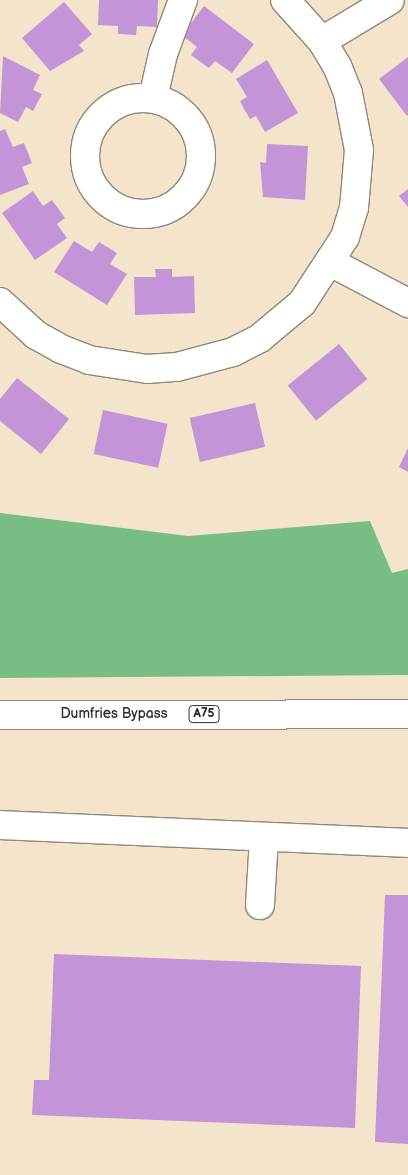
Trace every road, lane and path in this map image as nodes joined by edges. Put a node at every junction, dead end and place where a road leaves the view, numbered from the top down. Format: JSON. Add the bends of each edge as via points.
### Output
{"nodes":[{"id":1,"x":183,"y":0,"type":"edge"},
{"id":2,"x":285,"y":0,"type":"edge"},
{"id":3,"x":390,"y":0,"type":"edge"},
{"id":4,"x":322,"y":41,"type":"junction"},
{"id":5,"x":153,"y":98,"type":"junction"},
{"id":6,"x":332,"y":263,"type":"junction"},
{"id":7,"x":0,"y":302,"type":"edge"},
{"id":8,"x":408,"y":303,"type":"edge"},
{"id":9,"x":408,"y":714,"type":"edge"},
{"id":10,"x":0,"y":715,"type":"edge"},
{"id":11,"x":0,"y":825,"type":"edge"},
{"id":12,"x":264,"y":837,"type":"junction"},
{"id":13,"x":408,"y":843,"type":"edge"},
{"id":14,"x":260,"y":905,"type":"dead end"}],
"edges":[{"from":1,"to":5,"type":"main road","via":[[163,54]]},
{"from":2,"to":4,"type":"main road"},
{"from":3,"to":4,"type":"main road"},
{"from":4,"to":6,"type":"main road","via":[[348,93],[359,150],[354,208]]},
{"from":5,"to":5,"type":"main road","via":[[185,115],[198,139],[201,166],[184,198],[169,209],[132,214],[98,194],[84,156],[88,136],[103,114],[133,98]]},
{"from":6,"to":7,"type":"main road","via":[[302,303],[260,338],[206,362],[177,367],[118,366],[89,360],[36,335]]},
{"from":6,"to":8,"type":"main road"},
{"from":9,"to":10,"type":"main road","name":"Dumfries Bypass","number":"A75"},
{"from":11,"to":12,"type":"main road"},
{"from":12,"to":13,"type":"main road"},
{"from":12,"to":14,"type":"main road"}]}
